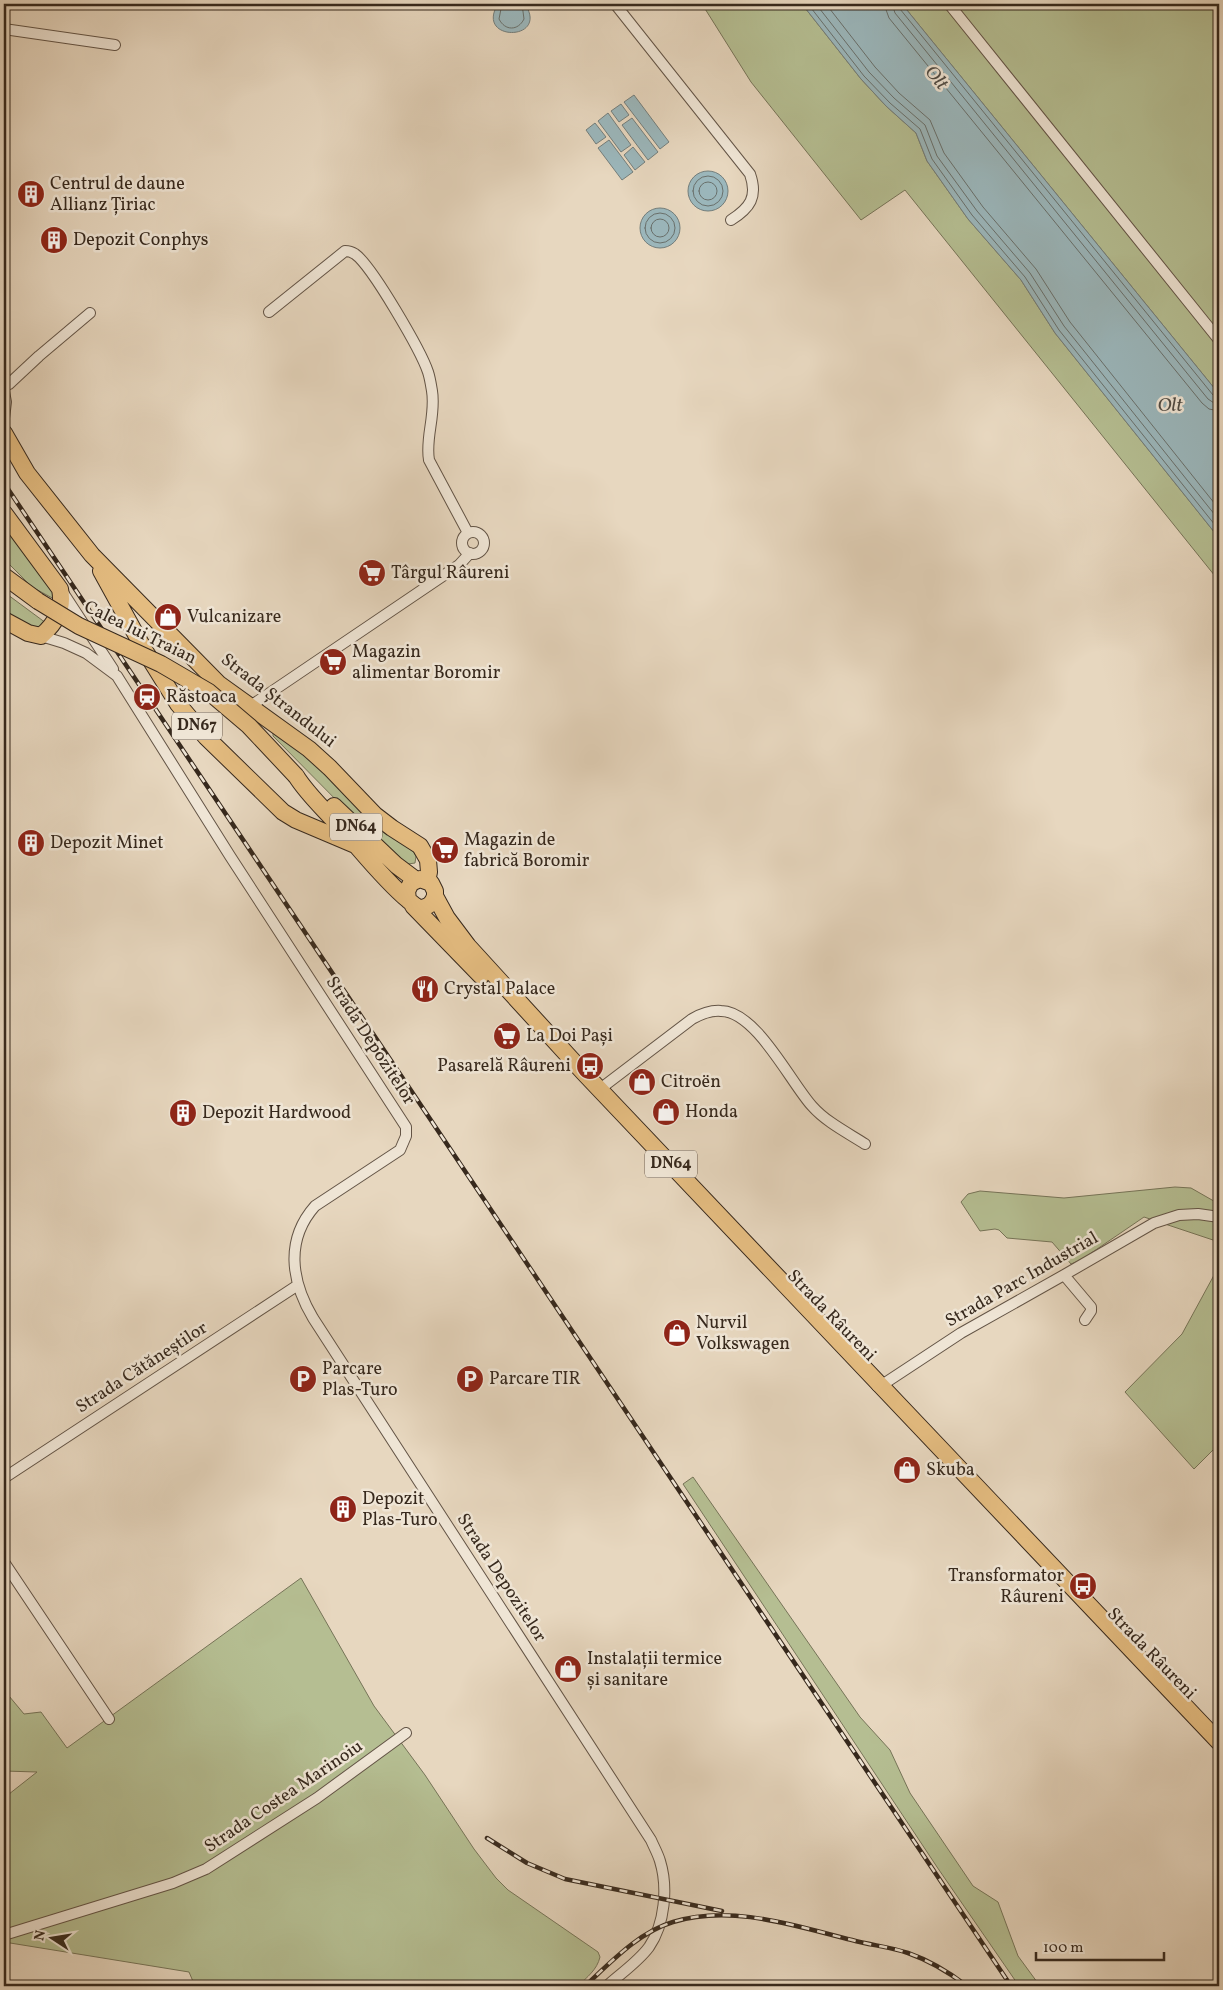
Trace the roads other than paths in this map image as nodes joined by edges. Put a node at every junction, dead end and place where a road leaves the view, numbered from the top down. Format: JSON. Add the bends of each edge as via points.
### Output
{"nodes":[{"id":1,"x":615,"y":4,"type":"edge"},
{"id":2,"x":948,"y":4,"type":"edge"},
{"id":3,"x":4,"y":28,"type":"edge"},
{"id":4,"x":114,"y":45,"type":"dead end"},
{"id":5,"x":731,"y":220,"type":"dead end"},
{"id":6,"x":268,"y":312,"type":"dead end"},
{"id":7,"x":90,"y":313,"type":"dead end"},
{"id":8,"x":1219,"y":340,"type":"edge"},
{"id":9,"x":4,"y":386,"type":"edge"},
{"id":10,"x":4,"y":392,"type":"edge"},
{"id":11,"x":4,"y":418,"type":"edge"},
{"id":12,"x":4,"y":432,"type":"edge"},
{"id":13,"x":4,"y":512,"type":"edge"},
{"id":14,"x":468,"y":533,"type":"junction"},
{"id":15,"x":470,"y":553,"type":"junction"},
{"id":16,"x":92,"y":555,"type":"junction"},
{"id":17,"x":4,"y":576,"type":"edge"},
{"id":18,"x":60,"y":589,"type":"junction"},
{"id":19,"x":4,"y":620,"type":"edge"},
{"id":20,"x":40,"y":636,"type":"junction"},
{"id":21,"x":173,"y":637,"type":"junction"},
{"id":22,"x":145,"y":651,"type":"junction"},
{"id":23,"x":117,"y":676,"type":"junction"},
{"id":24,"x":249,"y":706,"type":"junction"},
{"id":25,"x":296,"y":776,"type":"junction"},
{"id":26,"x":355,"y":846,"type":"junction"},
{"id":27,"x":421,"y":881,"type":"junction"},
{"id":28,"x":435,"y":896,"type":"junction"},
{"id":29,"x":410,"y":903,"type":"junction"},
{"id":30,"x":600,"y":1089,"type":"junction"},
{"id":31,"x":865,"y":1144,"type":"dead end"},
{"id":32,"x":1219,"y":1217,"type":"edge"},
{"id":33,"x":1064,"y":1275,"type":"junction"},
{"id":34,"x":298,"y":1286,"type":"junction"},
{"id":35,"x":1085,"y":1320,"type":"dead end"},
{"id":36,"x":853,"y":1368,"type":"junction"},
{"id":37,"x":882,"y":1385,"type":"junction"},
{"id":38,"x":901,"y":1418,"type":"junction"},
{"id":39,"x":4,"y":1478,"type":"edge"},
{"id":40,"x":4,"y":1562,"type":"edge"},
{"id":41,"x":109,"y":1719,"type":"dead end"},
{"id":42,"x":406,"y":1733,"type":"dead end"},
{"id":43,"x":1219,"y":1742,"type":"edge"},
{"id":44,"x":1219,"y":1755,"type":"edge"},
{"id":45,"x":4,"y":1935,"type":"edge"},
{"id":46,"x":607,"y":1986,"type":"edge"}],
"edges":[{"from":1,"to":5,"type":"street","via":[[750,174],[755,188],[751,198],[745,211]]},
{"from":2,"to":8,"type":"street"},
{"from":3,"to":4,"type":"street"},
{"from":6,"to":14,"type":"street","via":[[344,251],[350,251],[364,263],[396,312],[428,372],[434,401],[429,460]]},
{"from":7,"to":9,"type":"street"},
{"from":10,"to":11,"type":"street"},
{"from":12,"to":16,"type":"main road","name":"Strada Ștrandului","number":"DN67","via":[[27,473]]},
{"from":13,"to":18,"type":"main road"},
{"from":14,"to":15,"type":"street","via":[[462,542]]},
{"from":14,"to":15,"type":"street","via":[[480,534],[484,543],[478,552]]},
{"from":15,"to":24,"type":"street","via":[[459,565]]},
{"from":16,"to":21,"type":"main road","name":"Strada Ștrandului","number":"DN67"},
{"from":16,"to":22,"type":"main road","number":"DN67"},
{"from":17,"to":25,"type":"main road","name":"Calea lui Traian","number":"DN64","bridge":true,"via":[[79,626],[161,664],[209,692],[249,726]]},
{"from":18,"to":20,"type":"main road","via":[[60,610],[51,626]]},
{"from":18,"to":23,"type":"street"},
{"from":19,"to":20,"type":"main road"},
{"from":20,"to":23,"type":"street","name":"Strada Depozitelor","via":[[86,653]]},
{"from":21,"to":22,"type":"main road","via":[[165,634],[154,636],[146,644]]},
{"from":21,"to":24,"type":"main road","name":"Strada Ștrandului","number":"DN67","via":[[219,684]]},
{"from":22,"to":26,"type":"main road","number":"DN67","via":[[189,718],[278,808],[296,820]]},
{"from":23,"to":34,"type":"street","name":"Strada Depozitelor","via":[[406,1127],[400,1150],[315,1206],[306,1217],[299,1230],[295,1250]]},
{"from":24,"to":27,"type":"main road","name":"Strada Ștrandului","number":"DN67","via":[[309,749],[375,814],[420,846],[428,860],[429,872]]},
{"from":25,"to":26,"type":"main road","name":"Calea lui Traian","number":"DN64"},
{"from":25,"to":27,"type":"main road","name":"Calea lui Traian","number":"DN64","via":[[311,784],[396,865]]},
{"from":26,"to":29,"type":"main road","name":"Calea lui Traian","number":"DN67"},
{"from":27,"to":28,"type":"main road","number":"DN64","via":[[433,887]]},
{"from":27,"to":29,"type":"main road","via":[[412,883],[407,891]]},
{"from":28,"to":29,"type":"main road","via":[[427,907],[418,908]]},
{"from":28,"to":30,"type":"main road","name":"Strada Râureni","number":"DN64","via":[[468,946]]},
{"from":29,"to":36,"type":"main road","name":"Strada Râureni","number":"DN64"},
{"from":30,"to":31,"type":"street","via":[[692,1018],[708,1012],[727,1012],[744,1020],[766,1043],[819,1114]]},
{"from":30,"to":37,"type":"main road","name":"Strada Râureni","number":"DN64"},
{"from":32,"to":33,"type":"street","name":"Strada Parc Industrial","via":[[1179,1215],[1154,1223]]},
{"from":33,"to":35,"type":"street","via":[[1091,1307]]},
{"from":33,"to":37,"type":"street","name":"Strada Parc Industrial","via":[[961,1333]]},
{"from":34,"to":39,"type":"street","name":"Strada Cătăneștilor"},
{"from":34,"to":46,"type":"street","name":"Strada Depozitelor","via":[[313,1318],[651,1840],[664,1879],[664,1898],[655,1936],[648,1948]]},
{"from":36,"to":37,"type":"street","via":[[859,1368],[877,1386]]},
{"from":36,"to":38,"type":"main road","name":"Strada Râureni","number":"DN64"},
{"from":37,"to":38,"type":"street","via":[[882,1392],[898,1408]]},
{"from":37,"to":43,"type":"main road","name":"Strada Râureni","number":"DN64"},
{"from":38,"to":44,"type":"main road","name":"Strada Râureni","number":"DN64"},
{"from":40,"to":41,"type":"street"},
{"from":42,"to":45,"type":"street","name":"Strada Costea Marinoiu","via":[[317,1798],[206,1869],[173,1883]]}]}
